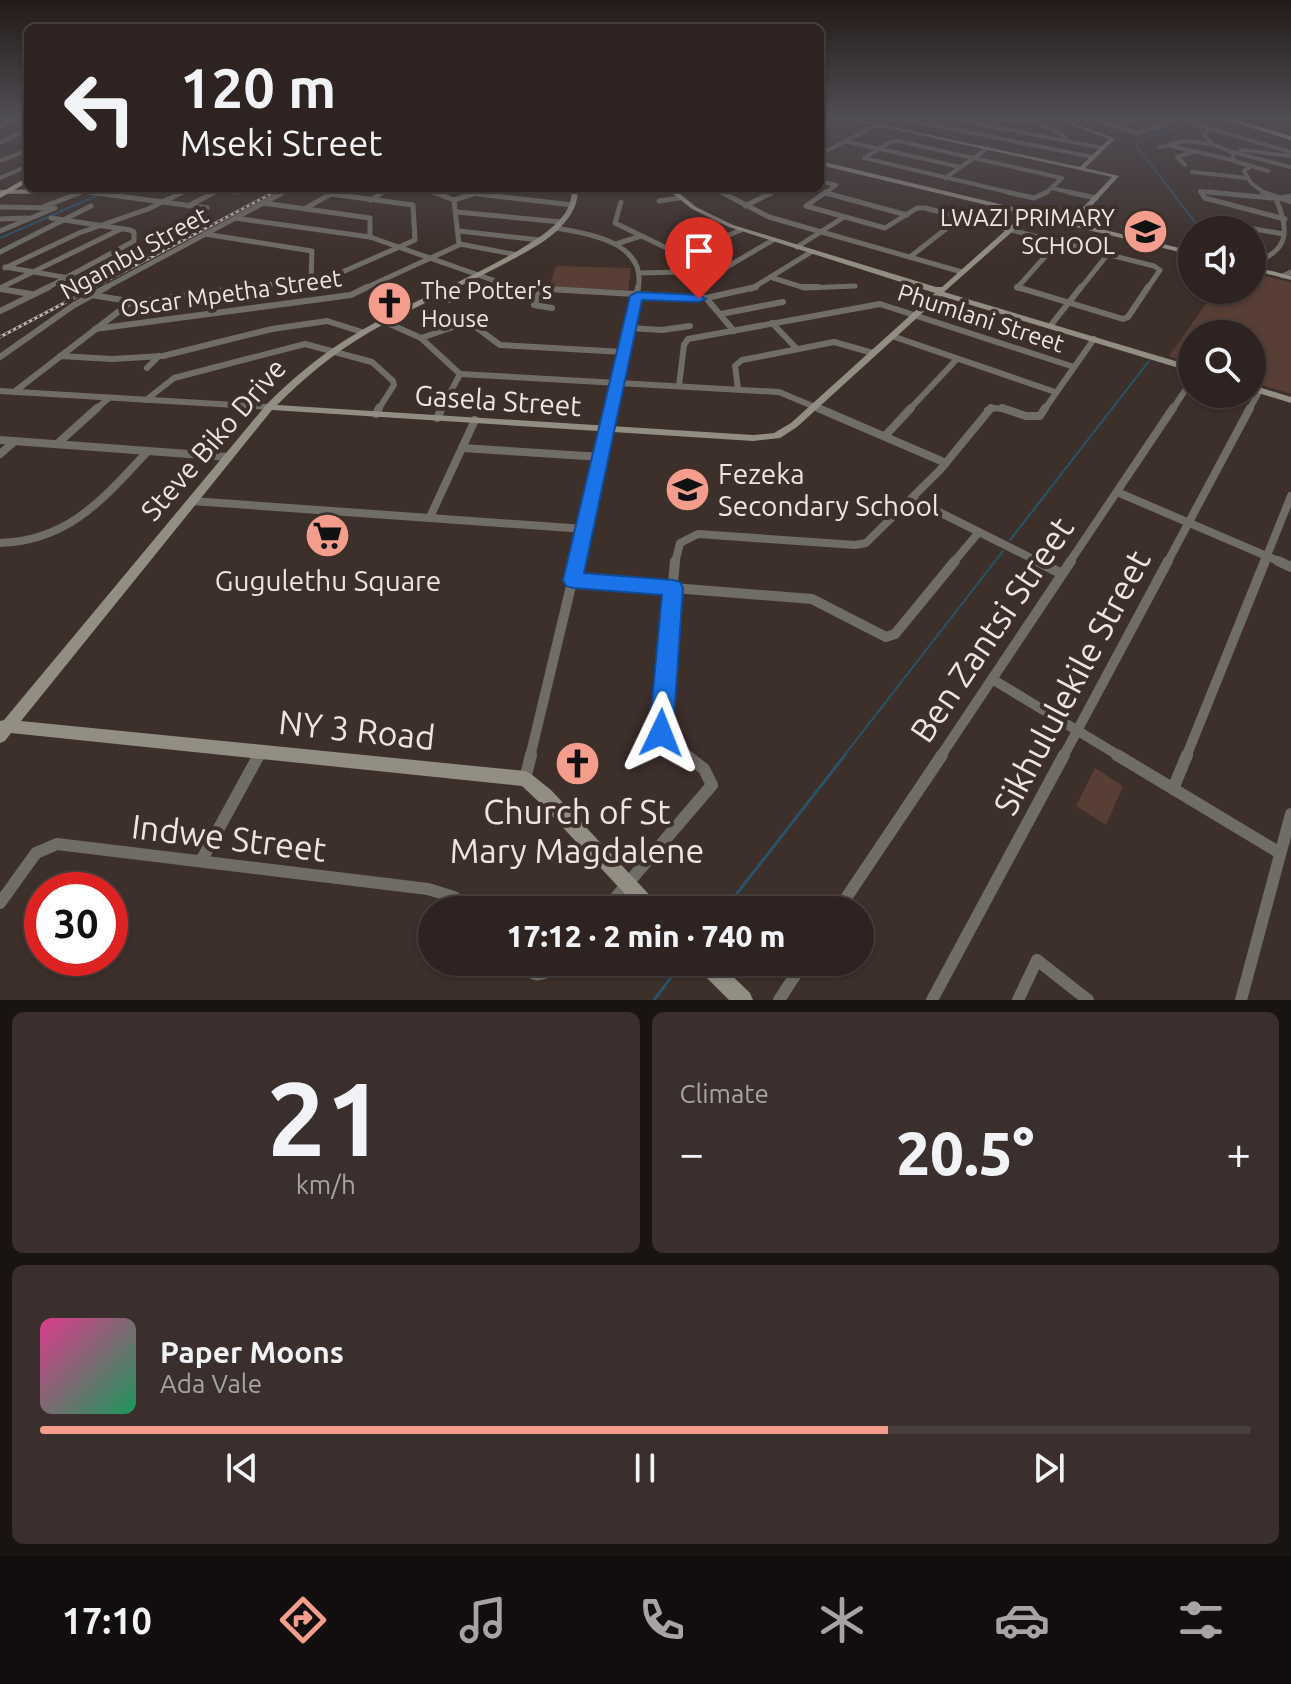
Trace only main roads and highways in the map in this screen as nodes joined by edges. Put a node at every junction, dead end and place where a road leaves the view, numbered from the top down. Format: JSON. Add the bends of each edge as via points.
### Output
{"nodes":[{"id":1,"x":24,"y":178,"type":"edge"},
{"id":2,"x":2,"y":192,"type":"edge"}],
"edges":[{"from":1,"to":2,"type":"main road"}]}
